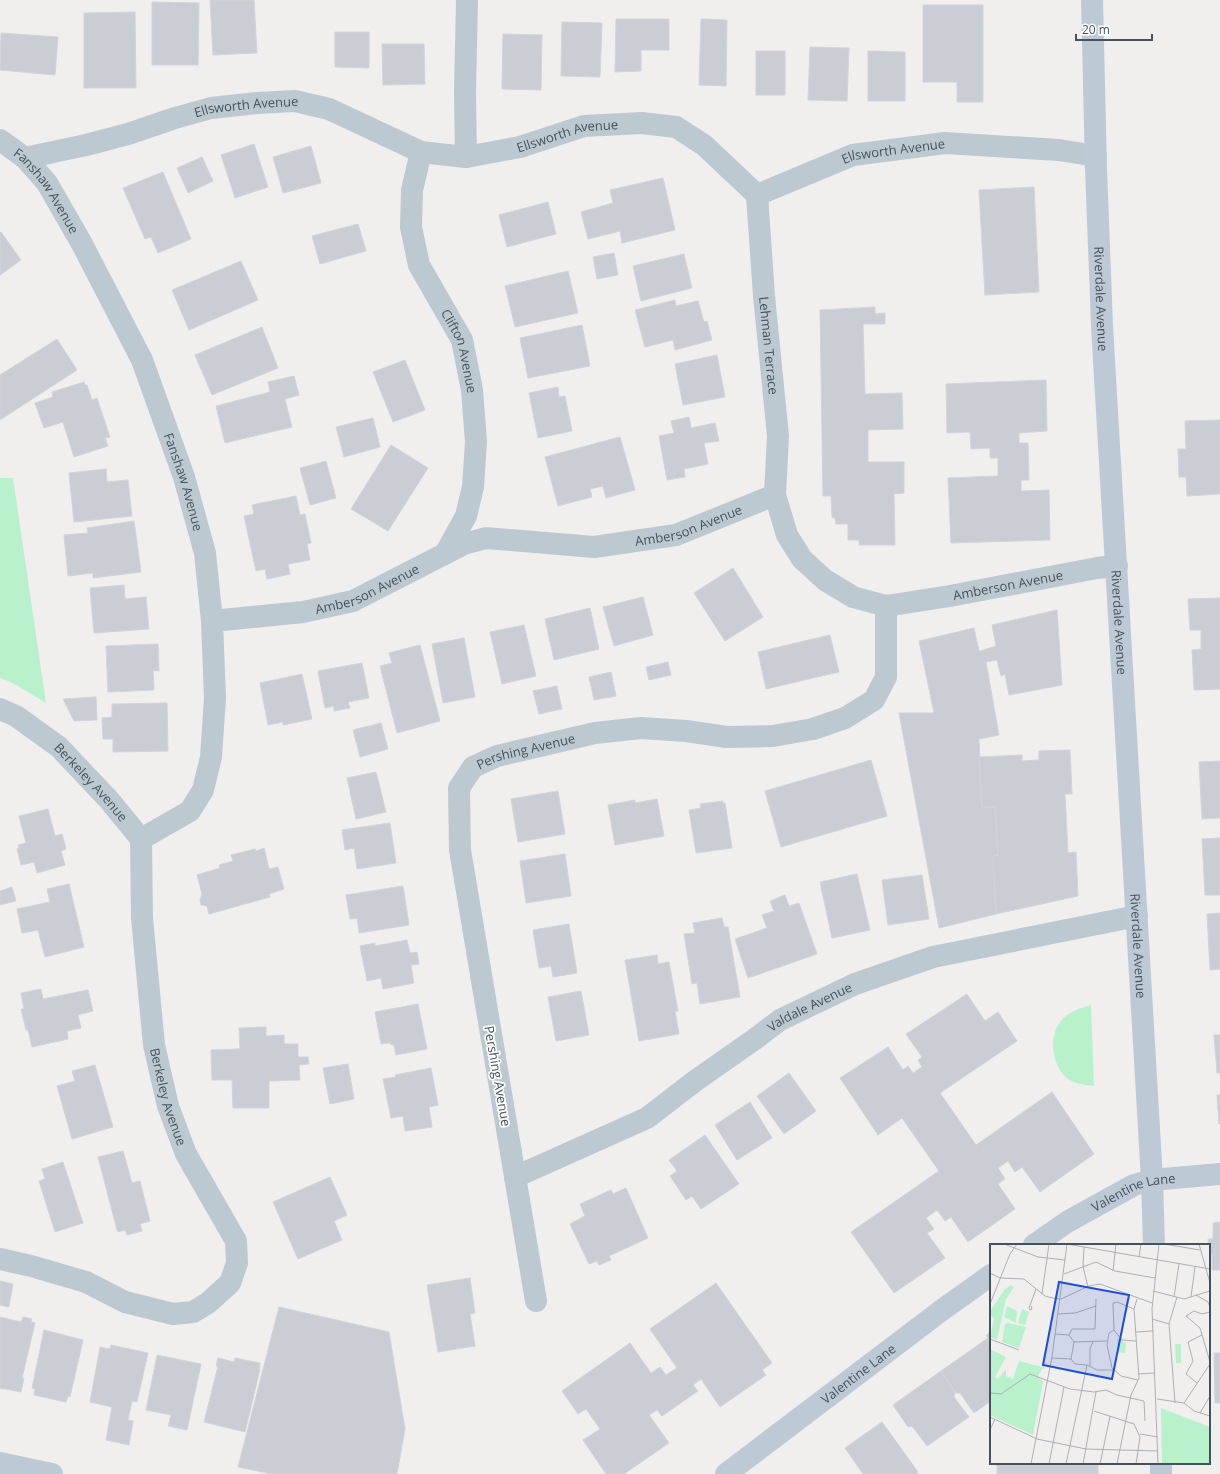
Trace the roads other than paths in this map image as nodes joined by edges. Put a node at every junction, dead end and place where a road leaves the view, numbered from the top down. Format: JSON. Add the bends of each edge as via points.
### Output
{"nodes":[{"id":1,"x":468,"y":0,"type":"edge"},
{"id":2,"x":1092,"y":0,"type":"edge"},
{"id":3,"x":0,"y":140,"type":"edge"},
{"id":4,"x":421,"y":152,"type":"junction"},
{"id":5,"x":1096,"y":156,"type":"junction"},
{"id":6,"x":466,"y":157,"type":"junction"},
{"id":7,"x":24,"y":158,"type":"junction"},
{"id":8,"x":758,"y":195,"type":"junction"},
{"id":9,"x":775,"y":495,"type":"junction"},
{"id":10,"x":445,"y":554,"type":"junction"},
{"id":11,"x":1117,"y":566,"type":"junction"},
{"id":12,"x":886,"y":606,"type":"junction"},
{"id":13,"x":212,"y":621,"type":"junction"},
{"id":14,"x":0,"y":709,"type":"edge"},
{"id":15,"x":141,"y":839,"type":"junction"},
{"id":16,"x":1137,"y":916,"type":"junction"},
{"id":17,"x":1220,"y":1174,"type":"edge"},
{"id":18,"x":515,"y":1177,"type":"junction"},
{"id":19,"x":1152,"y":1180,"type":"junction"},
{"id":20,"x":1035,"y":1244,"type":"edge"},
{"id":21,"x":1154,"y":1244,"type":"edge"},
{"id":22,"x":0,"y":1259,"type":"edge"},
{"id":23,"x":990,"y":1276,"type":"edge"},
{"id":24,"x":536,"y":1301,"type":"dead end"},
{"id":25,"x":0,"y":1463,"type":"edge"},
{"id":26,"x":52,"y":1474,"type":"edge"},
{"id":27,"x":726,"y":1474,"type":"edge"}],
"edges":[{"from":1,"to":6,"type":"street"},
{"from":2,"to":5,"type":"main road","name":"Riverdale Avenue"},
{"from":3,"to":7,"type":"street","name":"Fanshaw Avenue"},
{"from":4,"to":6,"type":"street","name":"Ellsworth Avenue"},
{"from":4,"to":7,"type":"street","name":"Ellsworth Avenue","via":[[329,108],[295,101],[211,108],[128,134]]},
{"from":4,"to":10,"type":"street","name":"Clifton Avenue","via":[[412,190],[411,227],[419,265],[462,340],[472,390],[476,442],[472,487],[466,516]]},
{"from":5,"to":8,"type":"street","name":"Ellsworth Avenue","via":[[1059,150],[945,143],[853,155]]},
{"from":5,"to":11,"type":"main road","name":"Riverdale Avenue"},
{"from":6,"to":8,"type":"street","name":"Ellsworth Avenue","via":[[520,147],[584,126],[642,123],[669,126],[676,127],[704,145]]},
{"from":7,"to":13,"type":"street","name":"Fanshaw Avenue","via":[[47,183],[142,360],[184,477],[205,553]]},
{"from":8,"to":9,"type":"street","name":"Lehman Terrace","via":[[764,296],[778,436]]},
{"from":9,"to":10,"type":"street","name":"Amberson Avenue","via":[[676,535],[594,547],[486,538],[464,544]]},
{"from":9,"to":12,"type":"street","name":"Amberson Avenue","via":[[787,535],[802,559],[824,580],[853,597]]},
{"from":10,"to":13,"type":"street","name":"Amberson Avenue","via":[[353,601],[303,612]]},
{"from":11,"to":12,"type":"street","name":"Amberson Avenue"},
{"from":11,"to":16,"type":"main road","name":"Riverdale Avenue"},
{"from":12,"to":18,"type":"street","name":"Pershing Avenue","via":[[886,677],[874,700],[845,718],[813,729],[773,736],[727,737],[641,728],[595,733],[497,756],[472,767],[459,788],[460,850]]},
{"from":13,"to":15,"type":"street","name":"Fanshaw Avenue","via":[[215,698],[211,757],[203,790],[190,811]]},
{"from":14,"to":15,"type":"street","name":"Berkeley Avenue","via":[[16,716],[59,747],[109,800]]},
{"from":15,"to":22,"type":"street","name":"Berkeley Avenue","via":[[142,918],[154,1045],[168,1106],[190,1161],[236,1241],[238,1263],[230,1283],[208,1303],[193,1312],[173,1314],[125,1302],[86,1282]]},
{"from":16,"to":18,"type":"street","name":"Valdale Avenue","via":[[933,957],[854,984],[780,1020],[647,1118]]},
{"from":16,"to":19,"type":"main road","name":"Riverdale Avenue"},
{"from":17,"to":19,"type":"main road","name":"Valentine Lane"},
{"from":18,"to":24,"type":"street","name":"Pershing Avenue"},
{"from":19,"to":20,"type":"main road","name":"Valentine Lane","via":[[1134,1185],[1067,1222]]},
{"from":19,"to":21,"type":"main road","name":"Riverdale Avenue"},
{"from":23,"to":27,"type":"main road","name":"Valentine Lane"},
{"from":25,"to":26,"type":"main road"}]}
